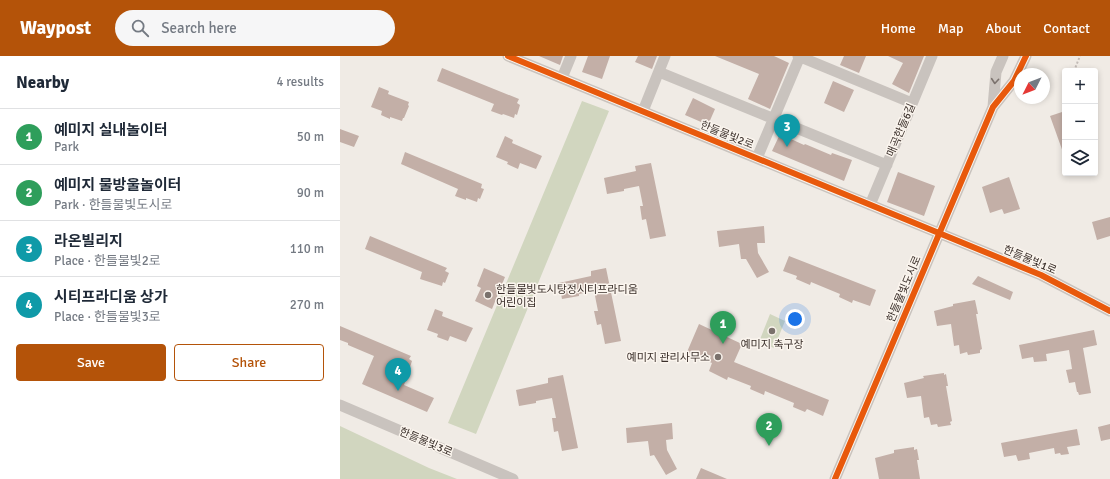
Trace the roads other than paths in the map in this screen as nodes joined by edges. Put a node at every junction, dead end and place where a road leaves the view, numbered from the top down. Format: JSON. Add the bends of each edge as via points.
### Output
{"nodes":[{"id":1,"x":508,"y":56,"type":"edge"},
{"id":2,"x":571,"y":56,"type":"edge"},
{"id":3,"x":665,"y":56,"type":"edge"},
{"id":4,"x":799,"y":56,"type":"edge"},
{"id":5,"x":932,"y":56,"type":"edge"},
{"id":6,"x":1003,"y":56,"type":"edge"},
{"id":7,"x":1026,"y":56,"type":"edge"},
{"id":8,"x":659,"y":72,"type":"junction"},
{"id":9,"x":562,"y":78,"type":"junction"},
{"id":10,"x":912,"y":103,"type":"junction"},
{"id":11,"x":993,"y":107,"type":"junction"},
{"id":12,"x":643,"y":111,"type":"junction"},
{"id":13,"x":774,"y":119,"type":"junction"},
{"id":14,"x":757,"y":158,"type":"junction"},
{"id":15,"x":887,"y":165,"type":"junction"},
{"id":16,"x":870,"y":205,"type":"junction"},
{"id":17,"x":938,"y":233,"type":"junction"},
{"id":18,"x":1110,"y":311,"type":"edge"},
{"id":19,"x":340,"y":406,"type":"edge"},
{"id":20,"x":512,"y":479,"type":"edge"},
{"id":21,"x":834,"y":479,"type":"edge"}],
"edges":[{"from":1,"to":9,"type":"street","name":"한들물빛2로"},
{"from":2,"to":9,"type":"street"},
{"from":3,"to":8,"type":"street"},
{"from":4,"to":10,"type":"street"},
{"from":4,"to":13,"type":"street"},
{"from":5,"to":10,"type":"street","name":"매곡한들6길"},
{"from":6,"to":11,"type":"street","one_way":true,"via":[[996,72]]},
{"from":7,"to":11,"type":"street","via":[[1014,81]]},
{"from":8,"to":12,"type":"street"},
{"from":8,"to":13,"type":"street"},
{"from":9,"to":12,"type":"street","name":"한들물빛2로"},
{"from":10,"to":15,"type":"street","name":"매곡한들6길"},
{"from":11,"to":17,"type":"street","name":"한들물빛도시로"},
{"from":12,"to":14,"type":"street","name":"한들물빛2로"},
{"from":13,"to":14,"type":"street"},
{"from":13,"to":15,"type":"street"},
{"from":14,"to":16,"type":"street","name":"한들물빛2로"},
{"from":15,"to":16,"type":"street","name":"매곡한들6길"},
{"from":16,"to":17,"type":"street","name":"한들물빛2로"},
{"from":17,"to":18,"type":"street","name":"한들물빛1로","via":[[1046,277]]},
{"from":17,"to":21,"type":"street","name":"한들물빛도시로"},
{"from":19,"to":20,"type":"street","name":"한들물빛3로"}]}
